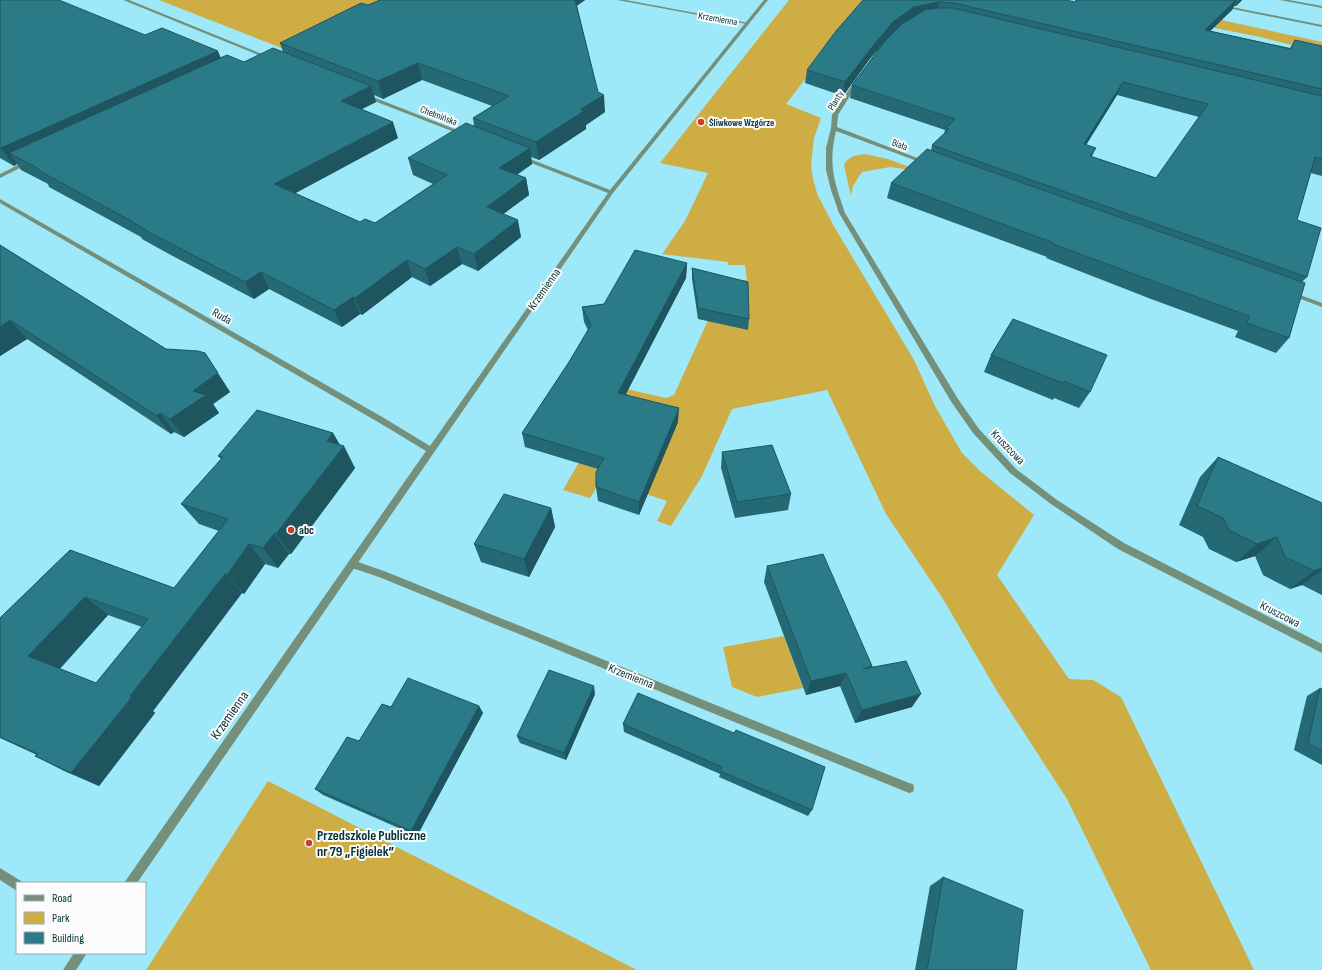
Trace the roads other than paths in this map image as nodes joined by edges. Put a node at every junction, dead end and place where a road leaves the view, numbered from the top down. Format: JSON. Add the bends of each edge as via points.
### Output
{"nodes":[{"id":1,"x":125,"y":0,"type":"edge"},
{"id":2,"x":619,"y":0,"type":"edge"},
{"id":3,"x":766,"y":0,"type":"edge"},
{"id":4,"x":1282,"y":0,"type":"edge"},
{"id":5,"x":1218,"y":5,"type":"edge"},
{"id":6,"x":1322,"y":7,"type":"edge"},
{"id":7,"x":747,"y":23,"type":"junction"},
{"id":8,"x":1322,"y":26,"type":"edge"},
{"id":9,"x":274,"y":52,"type":"edge"},
{"id":10,"x":261,"y":55,"type":"junction"},
{"id":11,"x":255,"y":57,"type":"edge"},
{"id":12,"x":279,"y":62,"type":"edge"},
{"id":13,"x":859,"y":80,"type":"edge"},
{"id":14,"x":358,"y":93,"type":"edge"},
{"id":15,"x":834,"y":128,"type":"junction"},
{"id":16,"x":470,"y":137,"type":"edge"},
{"id":17,"x":520,"y":157,"type":"edge"},
{"id":18,"x":36,"y":159,"type":"edge"},
{"id":19,"x":935,"y":166,"type":"edge"},
{"id":20,"x":0,"y":176,"type":"edge"},
{"id":21,"x":612,"y":192,"type":"junction"},
{"id":22,"x":0,"y":202,"type":"edge"},
{"id":23,"x":1285,"y":292,"type":"edge"},
{"id":24,"x":1322,"y":305,"type":"edge"},
{"id":25,"x":432,"y":451,"type":"junction"},
{"id":26,"x":352,"y":564,"type":"junction"},
{"id":27,"x":1322,"y":649,"type":"edge"},
{"id":28,"x":909,"y":788,"type":"dead end"},
{"id":29,"x":0,"y":874,"type":"edge"},
{"id":30,"x":131,"y":882,"type":"edge"},
{"id":31,"x":16,"y":884,"type":"edge"},
{"id":32,"x":80,"y":954,"type":"edge"},
{"id":33,"x":69,"y":970,"type":"edge"}],
"edges":[{"from":1,"to":10,"type":"street"},
{"from":2,"to":7,"type":"street","name":"Krzemienna"},
{"from":3,"to":7,"type":"street","name":"Krzemienna"},
{"from":4,"to":6,"type":"street"},
{"from":5,"to":8,"type":"street"},
{"from":7,"to":21,"type":"street","name":"Krzemienna"},
{"from":9,"to":10,"type":"street"},
{"from":10,"to":11,"type":"street"},
{"from":10,"to":12,"type":"street"},
{"from":13,"to":15,"type":"street","name":"Planty","via":[[836,112]]},
{"from":14,"to":16,"type":"street","name":"Chełmińska"},
{"from":15,"to":19,"type":"street","name":"Biała"},
{"from":15,"to":27,"type":"street","name":"Kruszcowa","via":[[829,148],[829,170],[842,213],[955,401],[976,431],[1013,471],[1054,502],[1121,546]]},
{"from":17,"to":21,"type":"street"},
{"from":18,"to":20,"type":"street"},
{"from":21,"to":25,"type":"street","name":"Krzemienna"},
{"from":22,"to":25,"type":"street","name":"Ruda"},
{"from":23,"to":24,"type":"street"},
{"from":25,"to":26,"type":"street","name":"Krzemienna"},
{"from":26,"to":28,"type":"street","name":"Krzemienna"},
{"from":26,"to":30,"type":"street","name":"Krzemienna"},
{"from":29,"to":31,"type":"street"},
{"from":32,"to":33,"type":"street"}]}
